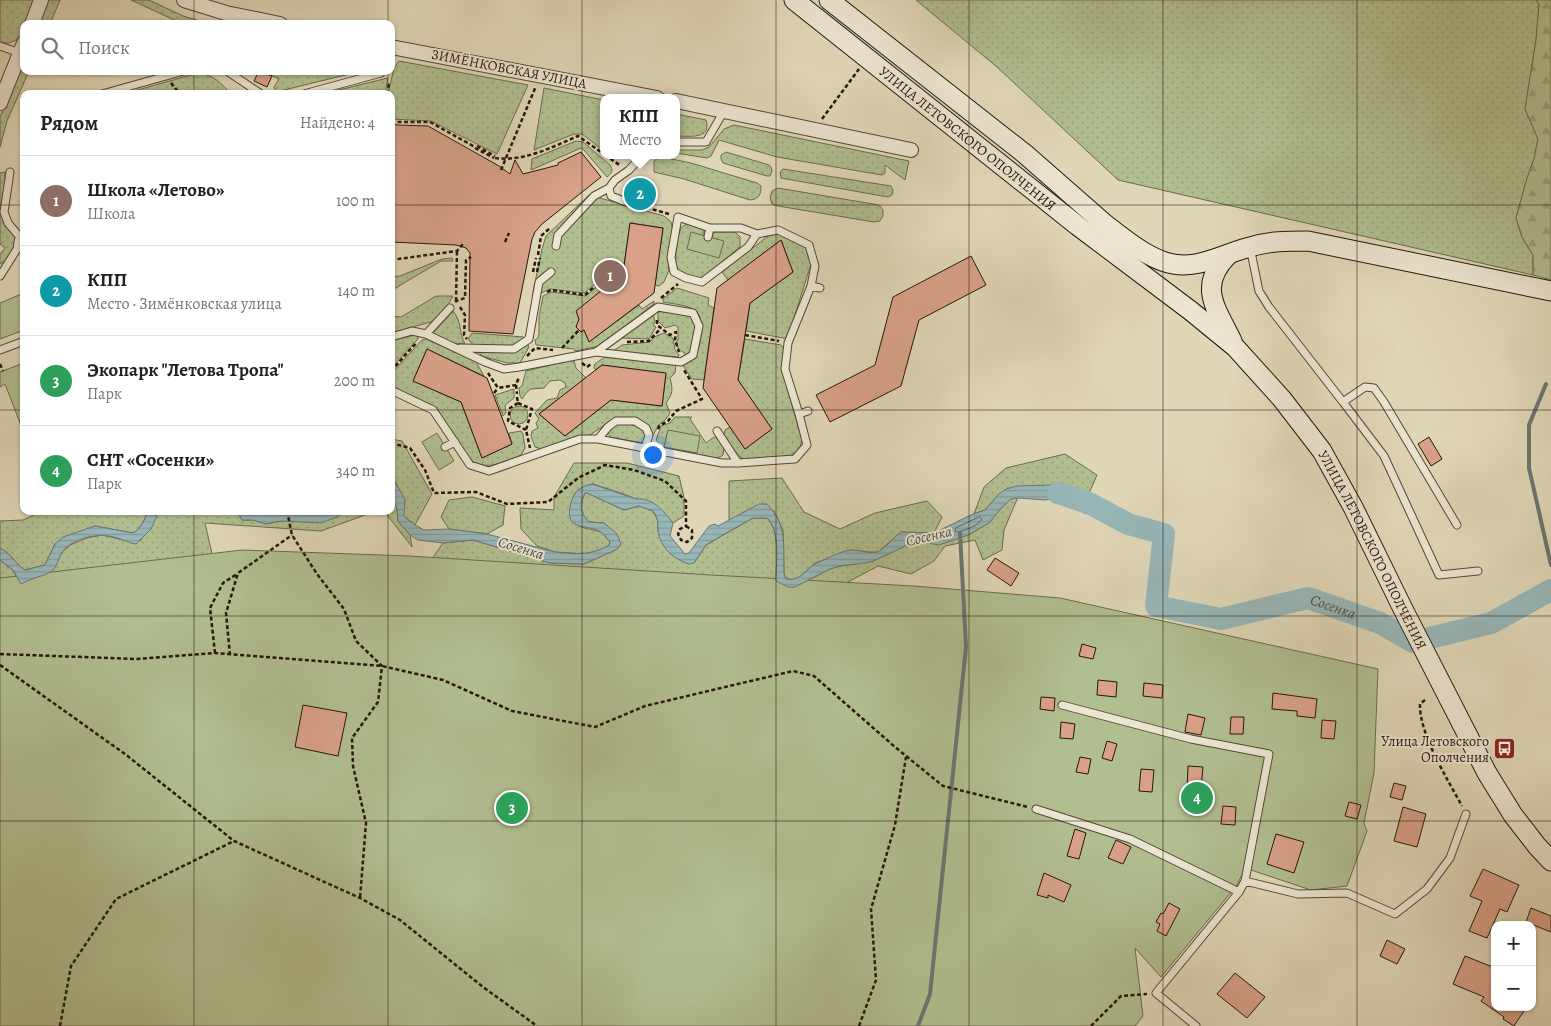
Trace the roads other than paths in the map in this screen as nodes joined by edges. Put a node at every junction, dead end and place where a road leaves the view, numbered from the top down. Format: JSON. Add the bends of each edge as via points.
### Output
{"nodes":[{"id":1,"x":41,"y":0,"type":"edge"},
{"id":2,"x":184,"y":0,"type":"edge"},
{"id":3,"x":794,"y":0,"type":"edge"},
{"id":4,"x":829,"y":0,"type":"edge"},
{"id":5,"x":34,"y":20,"type":"edge"},
{"id":6,"x":260,"y":20,"type":"edge"},
{"id":7,"x":0,"y":46,"type":"edge"},
{"id":8,"x":20,"y":48,"type":"edge"},
{"id":9,"x":395,"y":48,"type":"edge"},
{"id":10,"x":20,"y":53,"type":"edge"},
{"id":11,"x":170,"y":75,"type":"edge"},
{"id":12,"x":233,"y":75,"type":"edge"},
{"id":13,"x":374,"y":75,"type":"edge"},
{"id":14,"x":116,"y":90,"type":"edge"},
{"id":15,"x":255,"y":90,"type":"edge"},
{"id":16,"x":319,"y":90,"type":"edge"},
{"id":17,"x":636,"y":94,"type":"edge"},
{"id":18,"x":0,"y":103,"type":"edge"},
{"id":19,"x":680,"y":103,"type":"edge"},
{"id":20,"x":724,"y":111,"type":"junction"},
{"id":21,"x":680,"y":142,"type":"edge"},
{"id":22,"x":911,"y":150,"type":"dead end"},
{"id":23,"x":639,"y":159,"type":"edge"},
{"id":24,"x":10,"y":172,"type":"dead end"},
{"id":25,"x":609,"y":188,"type":"junction"},
{"id":26,"x":626,"y":202,"type":"road end"},
{"id":27,"x":1106,"y":225,"type":"junction"},
{"id":28,"x":710,"y":228,"type":"junction"},
{"id":29,"x":757,"y":234,"type":"junction"},
{"id":30,"x":708,"y":237,"type":"dead end"},
{"id":31,"x":556,"y":246,"type":"dead end"},
{"id":32,"x":1250,"y":247,"type":"junction"},
{"id":33,"x":1228,"y":255,"type":"junction"},
{"id":34,"x":551,"y":272,"type":"dead end"},
{"id":35,"x":0,"y":275,"type":"edge"},
{"id":36,"x":1144,"y":276,"type":"junction"},
{"id":37,"x":811,"y":286,"type":"junction"},
{"id":38,"x":820,"y":288,"type":"dead end"},
{"id":39,"x":1551,"y":291,"type":"edge"},
{"id":40,"x":450,"y":308,"type":"dead end"},
{"id":41,"x":426,"y":334,"type":"junction"},
{"id":42,"x":395,"y":336,"type":"edge"},
{"id":43,"x":20,"y":343,"type":"edge"},
{"id":44,"x":1235,"y":347,"type":"junction"},
{"id":45,"x":457,"y":348,"type":"junction"},
{"id":46,"x":0,"y":350,"type":"edge"},
{"id":47,"x":596,"y":352,"type":"junction"},
{"id":48,"x":395,"y":392,"type":"edge"},
{"id":49,"x":1343,"y":402,"type":"junction"},
{"id":50,"x":808,"y":411,"type":"dead end"},
{"id":51,"x":799,"y":414,"type":"junction"},
{"id":52,"x":717,"y":430,"type":"dead end"},
{"id":53,"x":598,"y":439,"type":"junction"},
{"id":54,"x":455,"y":442,"type":"junction"},
{"id":55,"x":445,"y":447,"type":"dead end"},
{"id":56,"x":645,"y":448,"type":"junction"},
{"id":57,"x":738,"y":463,"type":"junction"},
{"id":58,"x":1457,"y":525,"type":"dead end"},
{"id":59,"x":1478,"y":571,"type":"dead end"},
{"id":60,"x":1062,"y":705,"type":"dead end"},
{"id":61,"x":1036,"y":809,"type":"road end"},
{"id":62,"x":1466,"y":814,"type":"road end"},
{"id":63,"x":1551,"y":861,"type":"edge"},
{"id":64,"x":1245,"y":880,"type":"junction"},
{"id":65,"x":1239,"y":892,"type":"junction"},
{"id":66,"x":1196,"y":1026,"type":"edge"}],
"edges":[{"from":1,"to":5,"type":"street"},
{"from":2,"to":6,"type":"street"},
{"from":3,"to":36,"type":"main road","name":"УЛИЦА ЛЕТОВСКОГО ОПОЛЧЕНИЯ"},
{"from":4,"to":27,"type":"main road","name":"УЛИЦА ЛЕТОВСКОГО ОПОЛЧЕНИЯ","via":[[1024,154]]},
{"from":7,"to":8,"type":"lane"},
{"from":9,"to":17,"type":"street","name":"ЗИМЁНКОВСКАЯ УЛИЦА"},
{"from":10,"to":18,"type":"street"},
{"from":11,"to":14,"type":"lane"},
{"from":12,"to":15,"type":"lane"},
{"from":13,"to":16,"type":"lane"},
{"from":19,"to":20,"type":"street"},
{"from":20,"to":21,"type":"lane","via":[[706,142]]},
{"from":20,"to":22,"type":"street"},
{"from":23,"to":25,"type":"lane"},
{"from":24,"to":35,"type":"lane","via":[[4,212],[19,236],[17,250]]},
{"from":25,"to":26,"type":"lane","via":[[611,196]]},
{"from":25,"to":31,"type":"lane","via":[[594,196],[558,235]]},
{"from":27,"to":33,"type":"main road","via":[[1164,262],[1182,266]]},
{"from":27,"to":36,"type":"main road","name":"УЛИЦА ЛЕТОВСКОГО ОПОЛЧЕНИЯ"},
{"from":28,"to":29,"type":"lane","via":[[741,228]]},
{"from":28,"to":29,"type":"lane","via":[[678,217],[671,257],[674,272],[702,282],[748,247]]},
{"from":28,"to":30,"type":"lane"},
{"from":29,"to":37,"type":"lane","via":[[778,230],[809,245],[815,266]]},
{"from":32,"to":33,"type":"main road"},
{"from":32,"to":39,"type":"main road","via":[[1278,241],[1308,241]]},
{"from":32,"to":49,"type":"lane","via":[[1259,291]]},
{"from":33,"to":44,"type":"main road","via":[[1213,275],[1212,300]]},
{"from":34,"to":45,"type":"lane","via":[[539,282],[530,340],[514,349]]},
{"from":36,"to":44,"type":"main road","name":"УЛИЦА ЛЕТОВСКОГО ОПОЛЧЕНИЯ"},
{"from":37,"to":38,"type":"lane"},
{"from":37,"to":51,"type":"lane","via":[[788,343],[785,369]]},
{"from":40,"to":41,"type":"lane"},
{"from":41,"to":42,"type":"lane","via":[[412,332]]},
{"from":41,"to":45,"type":"lane"},
{"from":43,"to":46,"type":"lane"},
{"from":44,"to":63,"type":"main road","name":"УЛИЦА ЛЕТОВСКОГО ОПОЛЧЕНИЯ","via":[[1322,452],[1488,773],[1513,815]]},
{"from":45,"to":47,"type":"lane","via":[[504,369]]},
{"from":47,"to":47,"type":"lane","via":[[681,362],[693,355],[699,326],[693,313],[658,306]]},
{"from":48,"to":54,"type":"lane","via":[[433,410]]},
{"from":49,"to":58,"type":"lane","via":[[1365,387],[1374,388]]},
{"from":49,"to":59,"type":"lane","via":[[1384,456],[1439,575]]},
{"from":50,"to":51,"type":"lane"},
{"from":51,"to":57,"type":"lane","via":[[807,445],[795,459]]},
{"from":52,"to":57,"type":"lane"},
{"from":53,"to":54,"type":"lane","via":[[580,439],[490,471],[470,465]]},
{"from":53,"to":56,"type":"lane"},
{"from":53,"to":56,"type":"lane","via":[[616,421],[635,422],[646,428],[649,435]]},
{"from":54,"to":55,"type":"lane"},
{"from":56,"to":57,"type":"lane","via":[[722,463]]},
{"from":60,"to":64,"type":"lane","via":[[1269,754]]},
{"from":61,"to":65,"type":"lane","via":[[1130,839]]},
{"from":62,"to":64,"type":"lane","via":[[1450,858],[1427,889],[1395,914],[1347,893],[1298,894]]},
{"from":64,"to":65,"type":"lane"},
{"from":65,"to":66,"type":"lane","via":[[1156,993]]}]}
